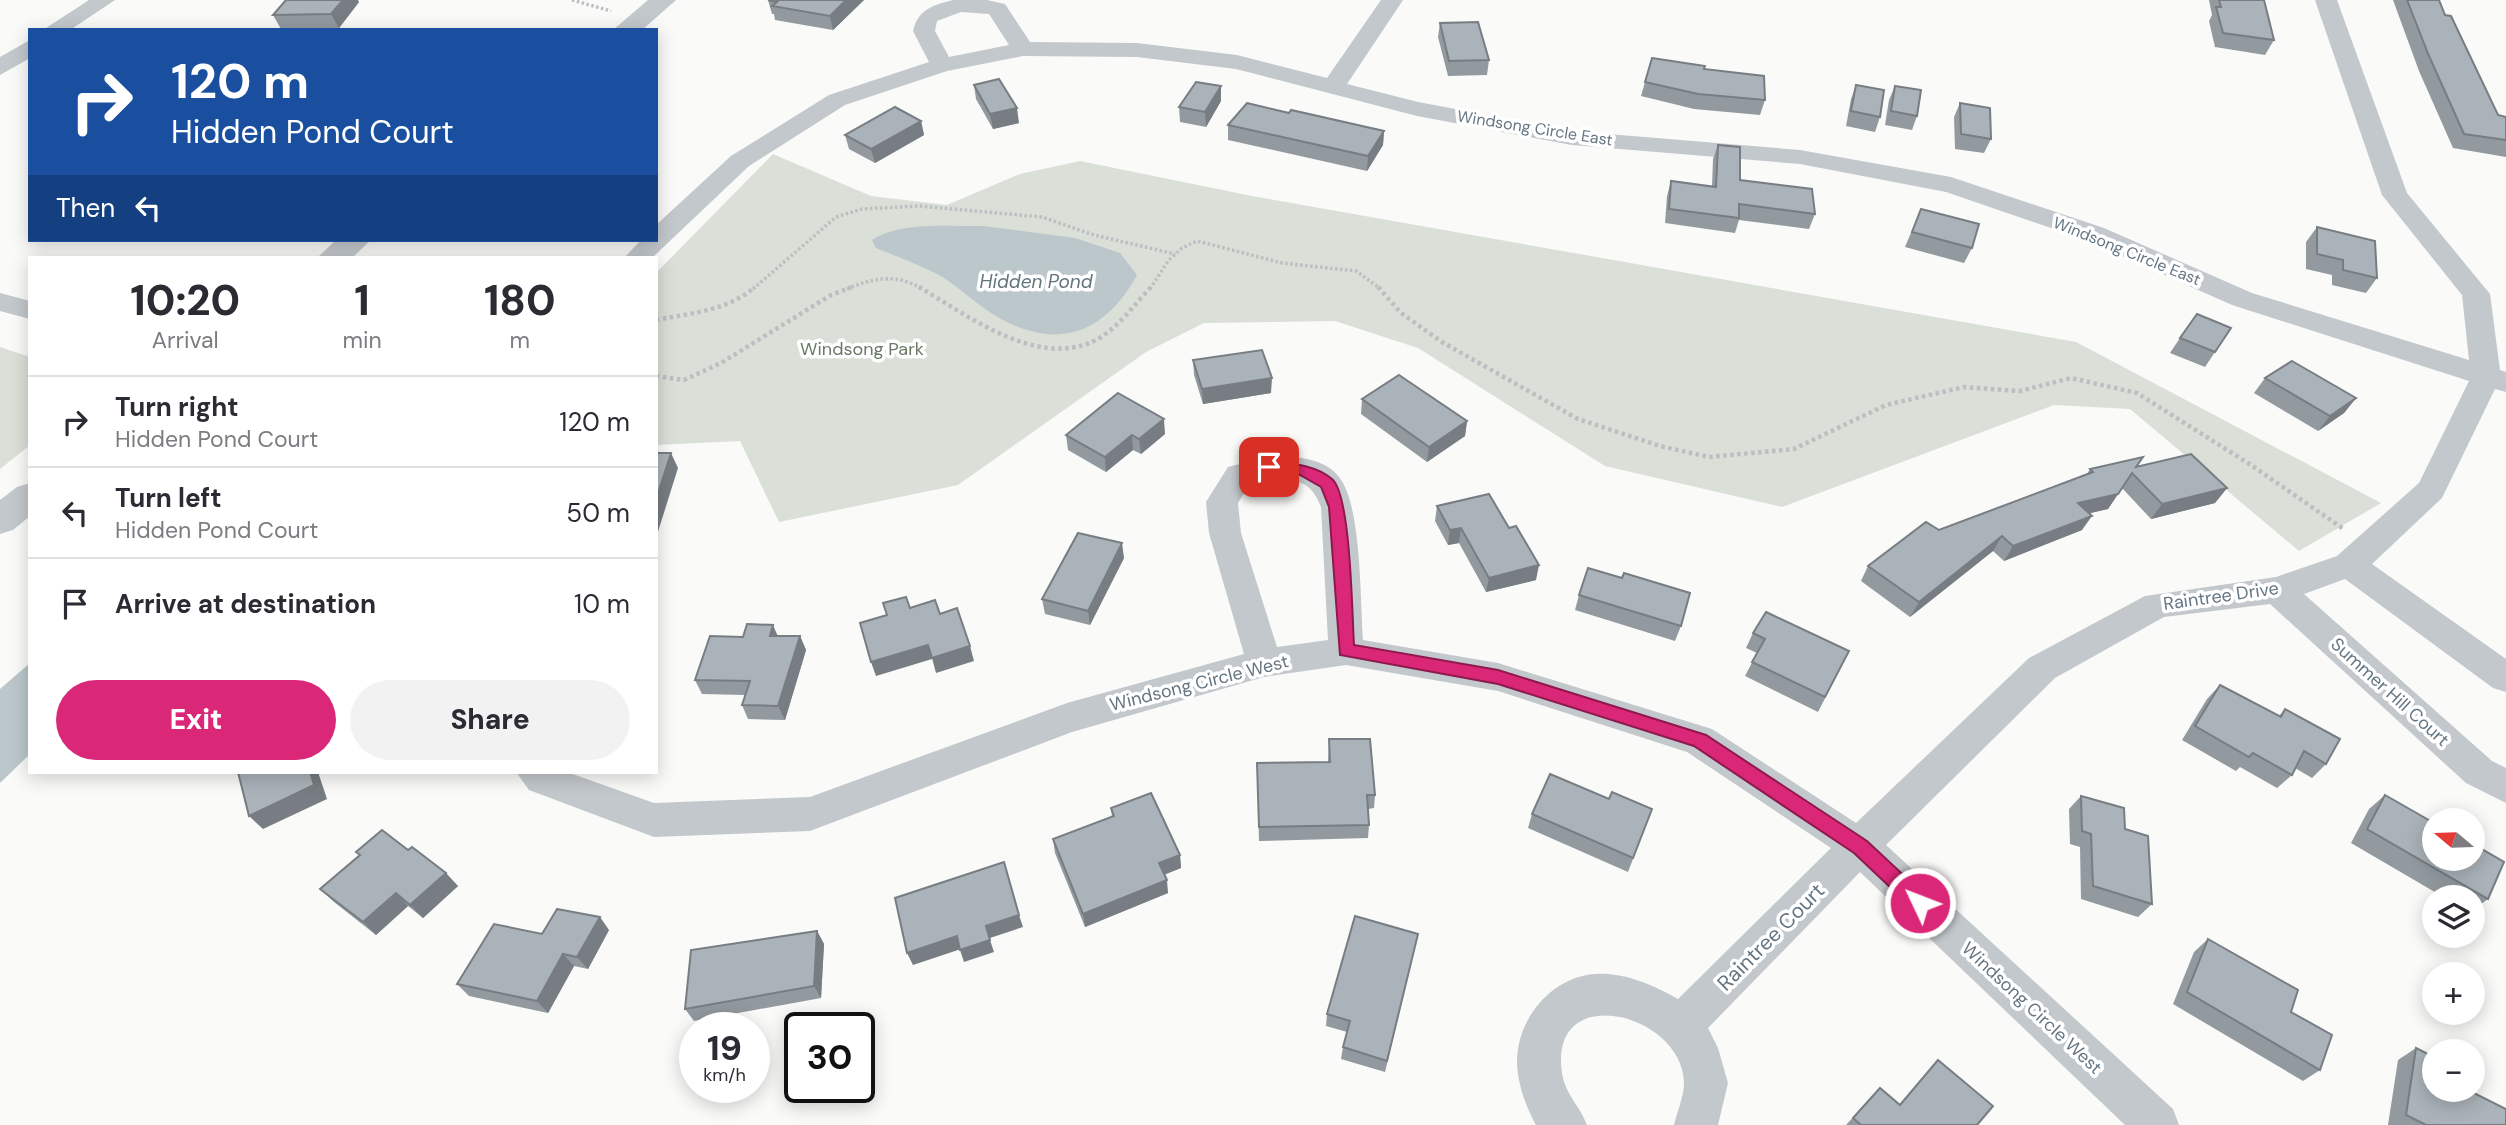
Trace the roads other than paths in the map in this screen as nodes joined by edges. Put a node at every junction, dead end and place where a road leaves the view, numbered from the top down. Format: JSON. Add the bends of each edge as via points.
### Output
{"nodes":[{"id":1,"x":104,"y":0,"type":"edge"},
{"id":2,"x":664,"y":0,"type":"edge"},
{"id":3,"x":1392,"y":0,"type":"edge"},
{"id":4,"x":2326,"y":0,"type":"edge"},
{"id":5,"x":620,"y":21,"type":"edge"},
{"id":6,"x":57,"y":28,"type":"edge"},
{"id":7,"x":28,"y":48,"type":"edge"},
{"id":8,"x":1023,"y":49,"type":"junction"},
{"id":9,"x":942,"y":65,"type":"junction"},
{"id":10,"x":0,"y":68,"type":"edge"},
{"id":11,"x":1334,"y":85,"type":"junction"},
{"id":12,"x":658,"y":238,"type":"edge"},
{"id":13,"x":353,"y":242,"type":"edge"},
{"id":14,"x":654,"y":242,"type":"edge"},
{"id":15,"x":334,"y":256,"type":"edge"},
{"id":16,"x":639,"y":256,"type":"edge"},
{"id":17,"x":0,"y":302,"type":"edge"},
{"id":18,"x":28,"y":309,"type":"edge"},
{"id":19,"x":2496,"y":380,"type":"edge"},
{"id":20,"x":28,"y":498,"type":"edge"},
{"id":21,"x":0,"y":520,"type":"edge"},
{"id":22,"x":2359,"y":556,"type":"junction"},
{"id":23,"x":2277,"y":590,"type":"junction"},
{"id":24,"x":1346,"y":650,"type":"junction"},
{"id":25,"x":1264,"y":663,"type":"junction"},
{"id":26,"x":2506,"y":678,"type":"edge"},
{"id":27,"x":537,"y":774,"type":"edge"},
{"id":28,"x":2506,"y":787,"type":"edge"},
{"id":29,"x":1861,"y":847,"type":"junction"},
{"id":30,"x":1681,"y":1026,"type":"junction"},
{"id":31,"x":1565,"y":1125,"type":"edge"},
{"id":32,"x":1696,"y":1125,"type":"edge"},
{"id":33,"x":2157,"y":1125,"type":"edge"}],
"edges":[{"from":1,"to":6,"type":"street"},
{"from":2,"to":5,"type":"street"},
{"from":3,"to":11,"type":"street"},
{"from":4,"to":19,"type":"street","via":[[2395,195],[2476,294]]},
{"from":7,"to":10,"type":"street"},
{"from":8,"to":9,"type":"street","name":"Windsong Circle East"},
{"from":8,"to":9,"type":"street","via":[[997,9],[981,4],[945,7],[927,18],[923,31]]},
{"from":8,"to":11,"type":"street","name":"Windsong Circle East","via":[[1137,50],[1237,62]]},
{"from":9,"to":12,"type":"street","name":"Windsong Circle East","via":[[837,100],[740,161]]},
{"from":11,"to":19,"type":"street","name":"Windsong Circle East","via":[[1417,109],[1572,138],[1800,157],[1951,186],[2095,234],[2242,299]]},
{"from":13,"to":15,"type":"street"},
{"from":14,"to":16,"type":"street","name":"Windsong Circle East"},
{"from":17,"to":18,"type":"street"},
{"from":19,"to":22,"type":"street","name":"Raintree Drive","via":[[2431,490]]},
{"from":20,"to":21,"type":"street"},
{"from":22,"to":23,"type":"street","name":"Raintree Drive"},
{"from":22,"to":26,"type":"street"},
{"from":23,"to":28,"type":"street","name":"Summer Hill Court","via":[[2479,772]]},
{"from":23,"to":29,"type":"street","name":"Raintree Drive","via":[[2157,605],[2042,668]]},
{"from":24,"to":25,"type":"street","name":"Windsong Circle West"},
{"from":24,"to":25,"type":"street","via":[[1337,507],[1327,483],[1303,470],[1269,467],[1239,475],[1223,502],[1225,533]]},
{"from":24,"to":29,"type":"street","name":"Windsong Circle West","via":[[1498,677],[1699,740]]},
{"from":25,"to":27,"type":"street","name":"Windsong Circle West","via":[[1067,718],[810,814],[654,820]]},
{"from":29,"to":30,"type":"street","name":"Raintree Court"},
{"from":29,"to":33,"type":"street","name":"Windsong Circle West"},
{"from":30,"to":31,"type":"street","via":[[1635,996],[1586,995],[1564,1006],[1548,1023],[1539,1045],[1538,1070],[1545,1096]]},
{"from":30,"to":32,"type":"street","via":[[1698,1051],[1706,1080],[1704,1108]]}]}
